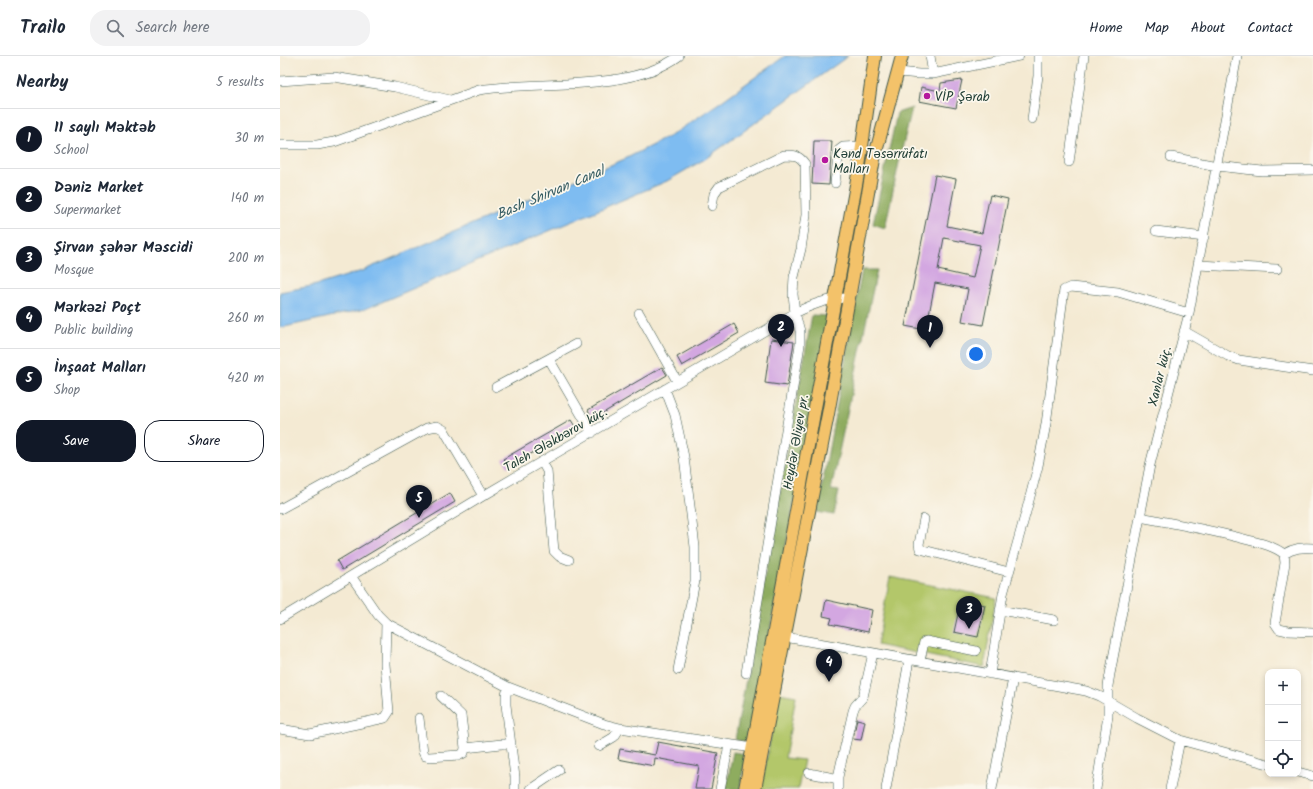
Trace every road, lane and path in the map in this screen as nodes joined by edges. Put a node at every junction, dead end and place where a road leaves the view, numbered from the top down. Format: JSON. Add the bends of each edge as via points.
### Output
{"nodes":[{"id":1,"x":679,"y":56,"type":"edge"},
{"id":2,"x":902,"y":56,"type":"edge"},
{"id":3,"x":930,"y":56,"type":"edge"},
{"id":4,"x":1019,"y":56,"type":"edge"},
{"id":5,"x":1038,"y":56,"type":"edge"},
{"id":6,"x":1084,"y":56,"type":"edge"},
{"id":7,"x":1237,"y":56,"type":"edge"},
{"id":8,"x":874,"y":62,"type":"edge"},
{"id":9,"x":899,"y":72,"type":"junction"},
{"id":10,"x":933,"y":74,"type":"junction"},
{"id":11,"x":280,"y":81,"type":"edge"},
{"id":12,"x":868,"y":99,"type":"junction"},
{"id":13,"x":450,"y":100,"type":"junction"},
{"id":14,"x":890,"y":103,"type":"junction"},
{"id":15,"x":1032,"y":119,"type":"dead end"},
{"id":16,"x":280,"y":145,"type":"edge"},
{"id":17,"x":862,"y":146,"type":"junction"},
{"id":18,"x":1171,"y":157,"type":"dead end"},
{"id":19,"x":1069,"y":162,"type":"dead end"},
{"id":20,"x":1217,"y":166,"type":"junction"},
{"id":21,"x":1313,"y":170,"type":"edge"},
{"id":22,"x":835,"y":183,"type":"dead end"},
{"id":23,"x":712,"y":206,"type":"dead end"},
{"id":24,"x":1156,"y":231,"type":"dead end"},
{"id":25,"x":1204,"y":237,"type":"junction"},
{"id":26,"x":1198,"y":265,"type":"junction"},
{"id":27,"x":1277,"y":269,"type":"dead end"},
{"id":28,"x":836,"y":298,"type":"junction"},
{"id":29,"x":849,"y":298,"type":"junction"},
{"id":30,"x":639,"y":313,"type":"dead end"},
{"id":31,"x":795,"y":313,"type":"junction"},
{"id":32,"x":1189,"y":313,"type":"junction"},
{"id":33,"x":1184,"y":331,"type":"junction"},
{"id":34,"x":576,"y":344,"type":"dead end"},
{"id":35,"x":550,"y":359,"type":"junction"},
{"id":36,"x":1313,"y":372,"type":"edge"},
{"id":37,"x":677,"y":381,"type":"junction"},
{"id":38,"x":496,"y":387,"type":"dead end"},
{"id":39,"x":665,"y":389,"type":"junction"},
{"id":40,"x":592,"y":433,"type":"junction"},
{"id":41,"x":542,"y":462,"type":"junction"},
{"id":42,"x":483,"y":496,"type":"junction"},
{"id":43,"x":280,"y":509,"type":"edge"},
{"id":44,"x":1140,"y":517,"type":"junction"},
{"id":45,"x":924,"y":519,"type":"dead end"},
{"id":46,"x":1313,"y":548,"type":"edge"},
{"id":47,"x":1284,"y":554,"type":"junction"},
{"id":48,"x":569,"y":560,"type":"dead end"},
{"id":49,"x":1009,"y":572,"type":"junction"},
{"id":50,"x":351,"y":576,"type":"junction"},
{"id":51,"x":1000,"y":610,"type":"junction"},
{"id":52,"x":280,"y":619,"type":"edge"},
{"id":53,"x":1054,"y":620,"type":"dead end"},
{"id":54,"x":386,"y":624,"type":"junction"},
{"id":55,"x":1313,"y":632,"type":"edge"},
{"id":56,"x":785,"y":637,"type":"junction"},
{"id":57,"x":976,"y":651,"type":"dead end"},
{"id":58,"x":873,"y":653,"type":"junction"},
{"id":59,"x":908,"y":660,"type":"junction"},
{"id":60,"x":920,"y":661,"type":"junction"},
{"id":61,"x":678,"y":670,"type":"dead end"},
{"id":62,"x":746,"y":673,"type":"dead end"},
{"id":63,"x":990,"y":674,"type":"junction"},
{"id":64,"x":1013,"y":678,"type":"junction"},
{"id":65,"x":508,"y":687,"type":"junction"},
{"id":66,"x":441,"y":696,"type":"dead end"},
{"id":67,"x":1108,"y":702,"type":"junction"},
{"id":68,"x":419,"y":718,"type":"dead end"},
{"id":69,"x":620,"y":728,"type":"junction"},
{"id":70,"x":280,"y":729,"type":"edge"},
{"id":71,"x":1180,"y":740,"type":"junction"},
{"id":72,"x":511,"y":744,"type":"junction"},
{"id":73,"x":729,"y":745,"type":"junction"},
{"id":74,"x":599,"y":746,"type":"dead end"},
{"id":75,"x":465,"y":748,"type":"junction"},
{"id":76,"x":753,"y":748,"type":"junction"},
{"id":77,"x":1265,"y":763,"type":"edge"},
{"id":78,"x":559,"y":770,"type":"dead end"},
{"id":79,"x":809,"y":773,"type":"dead end"},
{"id":80,"x":1301,"y":773,"type":"edge"},
{"id":81,"x":1313,"y":776,"type":"edge"},
{"id":82,"x":838,"y":777,"type":"junction"},
{"id":83,"x":515,"y":787,"type":"edge"},
{"id":84,"x":530,"y":789,"type":"edge"},
{"id":85,"x":720,"y":789,"type":"edge"},
{"id":86,"x":745,"y":789,"type":"edge"},
{"id":87,"x":756,"y":789,"type":"edge"},
{"id":88,"x":838,"y":789,"type":"edge"},
{"id":89,"x":886,"y":789,"type":"edge"},
{"id":90,"x":992,"y":789,"type":"edge"},
{"id":91,"x":1096,"y":789,"type":"edge"},
{"id":92,"x":1170,"y":789,"type":"edge"}],
"edges":[{"from":1,"to":13,"type":"street","via":[[658,69],[635,76],[580,83],[495,87]]},
{"from":2,"to":9,"type":"main road","name":"Heydər Əliyev pr."},
{"from":3,"to":10,"type":"street"},
{"from":4,"to":10,"type":"street"},
{"from":5,"to":15,"type":"street"},
{"from":6,"to":19,"type":"street"},
{"from":7,"to":20,"type":"street","name":"Xanlar küç."},
{"from":8,"to":12,"type":"main road","name":"Heydər Əliyev pr."},
{"from":9,"to":10,"type":"street"},
{"from":9,"to":14,"type":"main road","name":"Heydər Əliyev pr."},
{"from":11,"to":13,"type":"street","via":[[334,77],[395,87]]},
{"from":12,"to":14,"type":"main road"},
{"from":12,"to":17,"type":"main road","name":"Heydər Əliyev pr."},
{"from":13,"to":16,"type":"street","via":[[334,142],[317,145]]},
{"from":14,"to":29,"type":"main road","name":"Heydər Əliyev pr.","via":[[874,159]]},
{"from":17,"to":22,"type":"street","via":[[843,147],[839,150]]},
{"from":17,"to":28,"type":"main road","name":"Heydər Əliyev pr."},
{"from":18,"to":20,"type":"street"},
{"from":20,"to":21,"type":"street","via":[[1262,171]]},
{"from":20,"to":25,"type":"street","name":"Xanlar küç."},
{"from":23,"to":31,"type":"street","via":[[714,194],[719,187],[784,155],[801,158],[806,173],[806,215],[794,277]]},
{"from":24,"to":25,"type":"street"},
{"from":25,"to":26,"type":"street","name":"Xanlar küç."},
{"from":26,"to":27,"type":"street"},
{"from":26,"to":32,"type":"street","name":"Xanlar küç."},
{"from":28,"to":29,"type":"street","name":"Taleh Ələkbərov küç."},
{"from":28,"to":31,"type":"street","name":"Taleh Ələkbərov küç."},
{"from":28,"to":76,"type":"main road","name":"Heydər Əliyev pr."},
{"from":29,"to":56,"type":"main road","name":"Heydər Əliyev pr."},
{"from":30,"to":37,"type":"street"},
{"from":31,"to":37,"type":"street","name":"Taleh Ələkbərov küç."},
{"from":31,"to":62,"type":"street","via":[[800,331],[800,345]]},
{"from":32,"to":33,"type":"street","name":"Xanlar küç."},
{"from":32,"to":49,"type":"street","via":[[1118,292],[1071,287],[1064,290],[1038,466]]},
{"from":33,"to":36,"type":"street","via":[[1239,360]]},
{"from":33,"to":44,"type":"street","name":"Xanlar küç.","via":[[1150,465]]},
{"from":34,"to":35,"type":"street"},
{"from":35,"to":38,"type":"street"},
{"from":35,"to":40,"type":"street"},
{"from":37,"to":39,"type":"street","name":"Taleh Ələkbərov küç."},
{"from":39,"to":40,"type":"street","name":"Taleh Ələkbərov küç."},
{"from":39,"to":61,"type":"street","via":[[675,415],[684,458],[695,547],[695,581]]},
{"from":40,"to":41,"type":"street","name":"Taleh Ələkbərov küç."},
{"from":41,"to":42,"type":"street","name":"Taleh Ələkbərov küç."},
{"from":41,"to":48,"type":"street","via":[[547,472],[554,550],[559,556]]},
{"from":42,"to":43,"type":"street","via":[[444,430],[437,426],[427,428]]},
{"from":42,"to":50,"type":"street","name":"Taleh Ələkbərov küç."},
{"from":44,"to":47,"type":"street","via":[[1230,534],[1265,544]]},
{"from":44,"to":67,"type":"street","name":"Xanlar küç.","via":[[1110,674]]},
{"from":45,"to":49,"type":"street","via":[[920,548]]},
{"from":46,"to":47,"type":"street","via":[[1292,549]]},
{"from":47,"to":55,"type":"street","via":[[1285,564],[1275,623],[1279,629],[1288,632]]},
{"from":49,"to":51,"type":"street"},
{"from":50,"to":52,"type":"street","name":"Taleh Ələkbərov küç."},
{"from":50,"to":54,"type":"street"},
{"from":51,"to":53,"type":"street"},
{"from":51,"to":63,"type":"street"},
{"from":54,"to":65,"type":"street"},
{"from":54,"to":70,"type":"street","via":[[385,664],[389,712],[385,718],[310,734]]},
{"from":56,"to":58,"type":"street"},
{"from":56,"to":87,"type":"main road","name":"Heydər Əliyev pr."},
{"from":57,"to":60,"type":"street","via":[[926,641]]},
{"from":58,"to":59,"type":"street"},
{"from":58,"to":82,"type":"street","via":[[863,698],[853,711]]},
{"from":59,"to":60,"type":"street"},
{"from":59,"to":89,"type":"street"},
{"from":60,"to":63,"type":"street"},
{"from":63,"to":64,"type":"street"},
{"from":64,"to":67,"type":"street","via":[[1086,691]]},
{"from":64,"to":90,"type":"street"},
{"from":65,"to":69,"type":"street"},
{"from":65,"to":72,"type":"street","via":[[506,705]]},
{"from":66,"to":75,"type":"street","via":[[461,715]]},
{"from":67,"to":71,"type":"street"},
{"from":67,"to":91,"type":"street","name":"Xanlar küç.","via":[[1106,733]]},
{"from":68,"to":75,"type":"street","via":[[425,756],[460,755],[464,753]]},
{"from":69,"to":73,"type":"street"},
{"from":69,"to":74,"type":"street","via":[[614,737]]},
{"from":71,"to":77,"type":"street"},
{"from":71,"to":92,"type":"street"},
{"from":72,"to":75,"type":"street"},
{"from":72,"to":83,"type":"street"},
{"from":73,"to":76,"type":"street"},
{"from":73,"to":85,"type":"street"},
{"from":76,"to":86,"type":"main road","name":"Heydər Əliyev pr."},
{"from":78,"to":84,"type":"street"},
{"from":79,"to":82,"type":"street"},
{"from":80,"to":81,"type":"street"},
{"from":82,"to":88,"type":"street"},
{"from":83,"to":84,"type":"street"}]}
